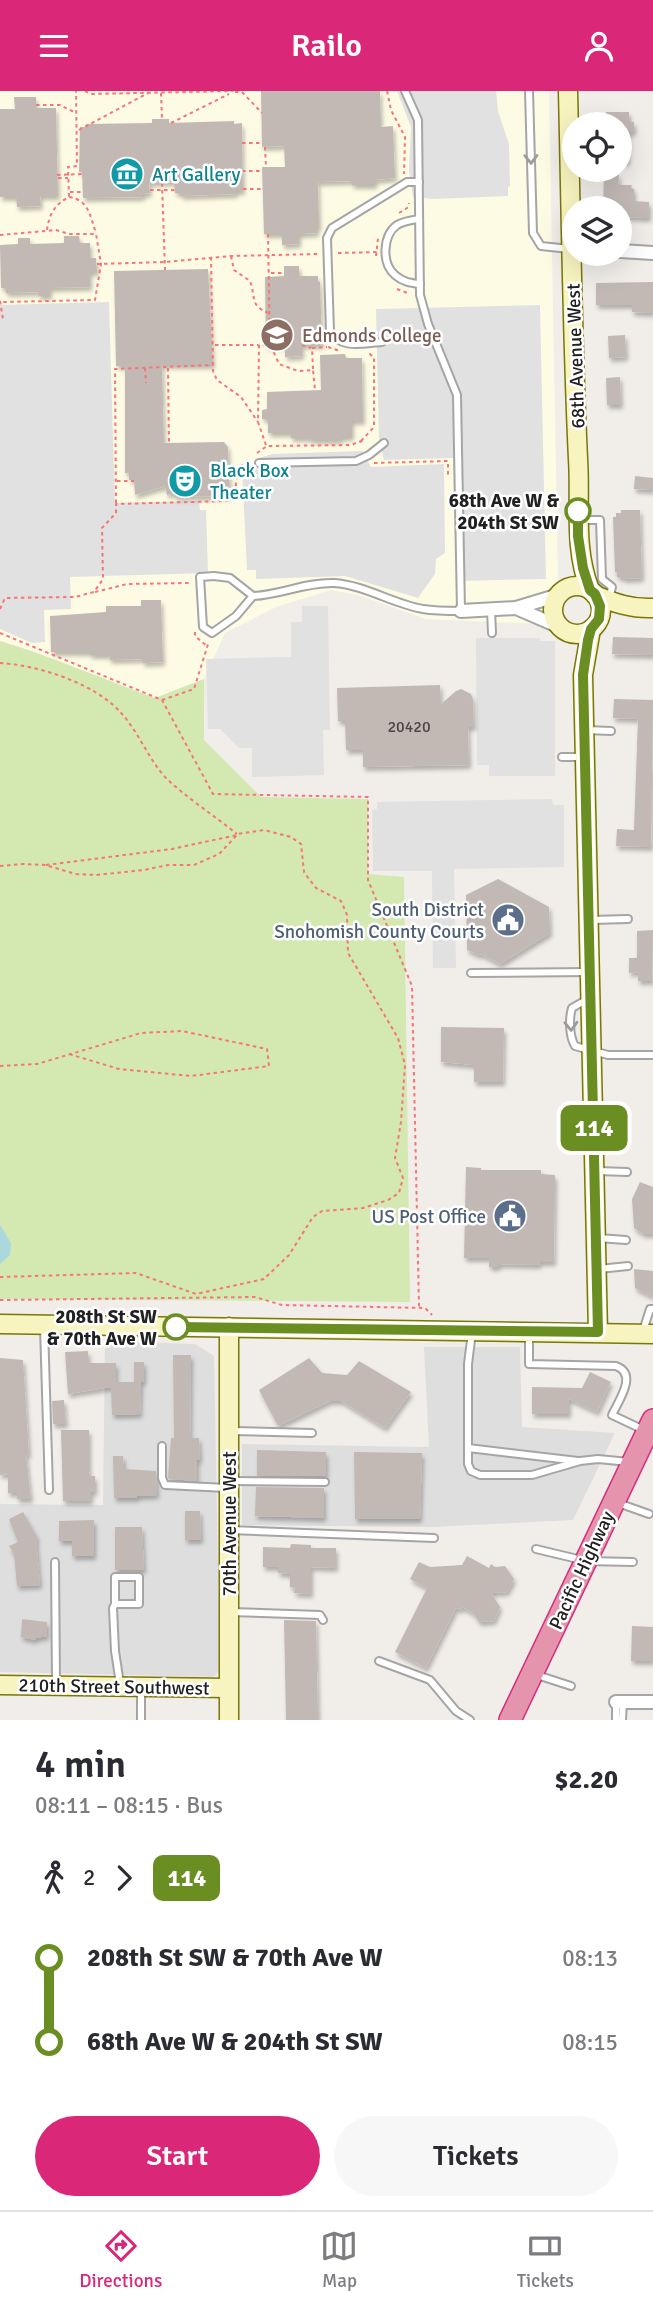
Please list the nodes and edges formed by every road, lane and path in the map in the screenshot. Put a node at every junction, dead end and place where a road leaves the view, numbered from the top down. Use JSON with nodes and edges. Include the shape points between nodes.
{"nodes":[{"id":1,"x":76,"y":91,"type":"edge"},
{"id":2,"x":85,"y":91,"type":"edge"},
{"id":3,"x":405,"y":91,"type":"edge"},
{"id":4,"x":529,"y":91,"type":"edge"},
{"id":5,"x":568,"y":91,"type":"edge"},
{"id":6,"x":233,"y":92,"type":"edge"},
{"id":7,"x":149,"y":93,"type":"junction"},
{"id":8,"x":162,"y":93,"type":"junction"},
{"id":9,"x":36,"y":105,"type":"dead end"},
{"id":10,"x":76,"y":113,"type":"junction"},
{"id":11,"x":261,"y":113,"type":"dead end"},
{"id":12,"x":162,"y":119,"type":"dead end"},
{"id":13,"x":171,"y":123,"type":"dead end"},
{"id":14,"x":78,"y":131,"type":"junction"},
{"id":15,"x":242,"y":143,"type":"dead end"},
{"id":16,"x":266,"y":167,"type":"dead end"},
{"id":17,"x":242,"y":171,"type":"dead end"},
{"id":18,"x":262,"y":171,"type":"dead end"},
{"id":19,"x":82,"y":174,"type":"dead end"},
{"id":20,"x":69,"y":178,"type":"junction"},
{"id":21,"x":419,"y":182,"type":"junction"},
{"id":22,"x":162,"y":183,"type":"dead end"},
{"id":23,"x":243,"y":189,"type":"dead end"},
{"id":24,"x":263,"y":189,"type":"dead end"},
{"id":25,"x":150,"y":190,"type":"dead end"},
{"id":26,"x":162,"y":190,"type":"junction"},
{"id":27,"x":175,"y":190,"type":"dead end"},
{"id":28,"x":69,"y":192,"type":"junction"},
{"id":29,"x":83,"y":192,"type":"dead end"},
{"id":30,"x":571,"y":196,"type":"edge"},
{"id":31,"x":69,"y":197,"type":"junction"},
{"id":32,"x":419,"y":219,"type":"junction"},
{"id":33,"x":47,"y":230,"type":"junction"},
{"id":34,"x":96,"y":234,"type":"junction"},
{"id":35,"x":268,"y":234,"type":"dead end"},
{"id":36,"x":0,"y":235,"type":"edge"},
{"id":37,"x":562,"y":248,"type":"edge"},
{"id":38,"x":632,"y":252,"type":"edge"},
{"id":39,"x":386,"y":253,"type":"junction"},
{"id":40,"x":653,"y":253,"type":"edge"},
{"id":41,"x":327,"y":254,"type":"junction"},
{"id":42,"x":268,"y":255,"type":"junction"},
{"id":43,"x":231,"y":256,"type":"junction"},
{"id":44,"x":211,"y":257,"type":"junction"},
{"id":45,"x":165,"y":262,"type":"junction"},
{"id":46,"x":99,"y":264,"type":"junction"},
{"id":47,"x":573,"y":266,"type":"edge"},
{"id":48,"x":165,"y":269,"type":"dead end"},
{"id":49,"x":269,"y":273,"type":"junction"},
{"id":50,"x":284,"y":273,"type":"dead end"},
{"id":51,"x":420,"y":284,"type":"junction"},
{"id":52,"x":45,"y":296,"type":"dead end"},
{"id":53,"x":1,"y":301,"type":"edge"},
{"id":54,"x":45,"y":301,"type":"junction"},
{"id":55,"x":270,"y":313,"type":"junction"},
{"id":56,"x":2,"y":319,"type":"dead end"},
{"id":57,"x":382,"y":342,"type":"dead end"},
{"id":58,"x":270,"y":344,"type":"junction"},
{"id":59,"x":213,"y":345,"type":"junction"},
{"id":60,"x":259,"y":345,"type":"junction"},
{"id":61,"x":302,"y":345,"type":"dead end"},
{"id":62,"x":285,"y":346,"type":"dead end"},
{"id":63,"x":312,"y":348,"type":"junction"},
{"id":64,"x":367,"y":352,"type":"dead end"},
{"id":65,"x":341,"y":354,"type":"dead end"},
{"id":66,"x":213,"y":365,"type":"junction"},
{"id":67,"x":145,"y":367,"type":"junction"},
{"id":68,"x":167,"y":367,"type":"junction"},
{"id":69,"x":313,"y":370,"type":"junction"},
{"id":70,"x":146,"y":383,"type":"dead end"},
{"id":71,"x":315,"y":390,"type":"dead end"},
{"id":72,"x":258,"y":422,"type":"junction"},
{"id":73,"x":329,"y":440,"type":"dead end"},
{"id":74,"x":361,"y":441,"type":"junction"},
{"id":75,"x":169,"y":443,"type":"dead end"},
{"id":76,"x":384,"y":443,"type":"dead end"},
{"id":77,"x":329,"y":445,"type":"junction"},
{"id":78,"x":267,"y":446,"type":"junction"},
{"id":79,"x":365,"y":449,"type":"dead end"},
{"id":80,"x":372,"y":459,"type":"dead end"},
{"id":81,"x":259,"y":463,"type":"dead end"},
{"id":82,"x":116,"y":481,"type":"junction"},
{"id":83,"x":134,"y":481,"type":"dead end"},
{"id":84,"x":449,"y":487,"type":"dead end"},
{"id":85,"x":116,"y":504,"type":"junction"},
{"id":86,"x":578,"y":528,"type":"junction"},
{"id":87,"x":193,"y":585,"type":"dead end"},
{"id":88,"x":94,"y":592,"type":"junction"},
{"id":89,"x":561,"y":592,"type":"junction"},
{"id":90,"x":598,"y":595,"type":"junction"},
{"id":91,"x":253,"y":596,"type":"junction"},
{"id":92,"x":516,"y":608,"type":"junction"},
{"id":93,"x":646,"y":608,"type":"edge"},
{"id":94,"x":0,"y":609,"type":"edge"},
{"id":95,"x":491,"y":609,"type":"junction"},
{"id":96,"x":461,"y":611,"type":"junction"},
{"id":97,"x":194,"y":623,"type":"dead end"},
{"id":98,"x":593,"y":627,"type":"junction"},
{"id":99,"x":563,"y":629,"type":"junction"},
{"id":100,"x":0,"y":633,"type":"edge"},
{"id":101,"x":212,"y":633,"type":"junction"},
{"id":102,"x":492,"y":633,"type":"dead end"},
{"id":103,"x":207,"y":646,"type":"junction"},
{"id":104,"x":0,"y":663,"type":"edge"},
{"id":105,"x":583,"y":675,"type":"junction"},
{"id":106,"x":162,"y":700,"type":"junction"},
{"id":107,"x":586,"y":730,"type":"junction"},
{"id":108,"x":611,"y":731,"type":"dead end"},
{"id":109,"x":562,"y":757,"type":"dead end"},
{"id":110,"x":586,"y":757,"type":"junction"},
{"id":111,"x":238,"y":834,"type":"junction"},
{"id":112,"x":45,"y":865,"type":"junction"},
{"id":113,"x":0,"y":866,"type":"edge"},
{"id":114,"x":628,"y":919,"type":"dead end"},
{"id":115,"x":590,"y":920,"type":"junction"},
{"id":116,"x":591,"y":972,"type":"junction"},
{"id":117,"x":471,"y":973,"type":"dead end"},
{"id":118,"x":592,"y":1052,"type":"junction"},
{"id":119,"x":69,"y":1054,"type":"junction"},
{"id":120,"x":653,"y":1055,"type":"edge"},
{"id":121,"x":0,"y":1066,"type":"edge"},
{"id":122,"x":595,"y":1171,"type":"junction"},
{"id":123,"x":627,"y":1172,"type":"dead end"},
{"id":124,"x":596,"y":1237,"type":"junction"},
{"id":125,"x":626,"y":1240,"type":"dead end"},
{"id":126,"x":628,"y":1266,"type":"dead end"},
{"id":127,"x":597,"y":1269,"type":"junction"},
{"id":128,"x":0,"y":1277,"type":"edge"},
{"id":129,"x":0,"y":1300,"type":"edge"},
{"id":130,"x":416,"y":1309,"type":"junction"},
{"id":131,"x":651,"y":1309,"type":"edge"},
{"id":132,"x":432,"y":1315,"type":"dead end"},
{"id":133,"x":0,"y":1324,"type":"edge"},
{"id":134,"x":44,"y":1325,"type":"junction"},
{"id":135,"x":229,"y":1328,"type":"junction"},
{"id":136,"x":472,"y":1331,"type":"junction"},
{"id":137,"x":529,"y":1331,"type":"junction"},
{"id":138,"x":598,"y":1332,"type":"junction"},
{"id":139,"x":648,"y":1334,"type":"edge"},
{"id":140,"x":650,"y":1426,"type":"edge"},
{"id":141,"x":229,"y":1431,"type":"junction"},
{"id":142,"x":312,"y":1433,"type":"dead end"},
{"id":143,"x":162,"y":1446,"type":"dead end"},
{"id":144,"x":468,"y":1448,"type":"junction"},
{"id":145,"x":580,"y":1461,"type":"junction"},
{"id":146,"x":632,"y":1462,"type":"junction"},
{"id":147,"x":325,"y":1482,"type":"dead end"},
{"id":148,"x":229,"y":1484,"type":"junction"},
{"id":149,"x":49,"y":1490,"type":"dead end"},
{"id":150,"x":614,"y":1501,"type":"junction"},
{"id":151,"x":649,"y":1514,"type":"dead end"},
{"id":152,"x":229,"y":1529,"type":"junction"},
{"id":153,"x":434,"y":1538,"type":"dead end"},
{"id":154,"x":536,"y":1549,"type":"dead end"},
{"id":155,"x":586,"y":1561,"type":"junction"},
{"id":156,"x":55,"y":1562,"type":"dead end"},
{"id":157,"x":634,"y":1562,"type":"dead end"},
{"id":158,"x":115,"y":1604,"type":"junction"},
{"id":159,"x":228,"y":1612,"type":"junction"},
{"id":160,"x":323,"y":1620,"type":"dead end"},
{"id":161,"x":379,"y":1661,"type":"dead end"},
{"id":162,"x":532,"y":1673,"type":"junction"},
{"id":163,"x":0,"y":1685,"type":"edge"},
{"id":164,"x":56,"y":1685,"type":"junction"},
{"id":165,"x":120,"y":1686,"type":"junction"},
{"id":166,"x":571,"y":1686,"type":"dead end"},
{"id":167,"x":141,"y":1687,"type":"junction"},
{"id":168,"x":228,"y":1688,"type":"junction"},
{"id":169,"x":619,"y":1702,"type":"junction"},
{"id":170,"x":653,"y":1702,"type":"edge"},
{"id":171,"x":141,"y":1720,"type":"edge"},
{"id":172,"x":229,"y":1720,"type":"edge"},
{"id":173,"x":470,"y":1720,"type":"edge"},
{"id":174,"x":510,"y":1720,"type":"edge"},
{"id":175,"x":616,"y":1720,"type":"edge"},
{"id":176,"x":622,"y":1720,"type":"edge"}],
"edges":[{"from":1,"to":10,"type":"path"},
{"from":2,"to":7,"type":"path"},
{"from":3,"to":21,"type":"lane","via":[[418,120]]},
{"from":4,"to":37,"type":"lane","one_way":true,"via":[[533,233],[541,246]]},
{"from":5,"to":30,"type":"street","name":"68th Avenue West"},
{"from":6,"to":8,"type":"path"},
{"from":6,"to":11,"type":"path","via":[[242,92]]},
{"from":6,"to":13,"type":"path"},
{"from":7,"to":8,"type":"path"},
{"from":7,"to":14,"type":"path"},
{"from":8,"to":12,"type":"path"},
{"from":9,"to":10,"type":"path","via":[[60,105]]},
{"from":10,"to":14,"type":"path"},
{"from":14,"to":20,"type":"path","via":[[77,166],[68,167]]},
{"from":15,"to":16,"type":"path","via":[[264,145]]},
{"from":17,"to":18,"type":"path"},
{"from":19,"to":20,"type":"path","bridge":true,"via":[[57,177]]},
{"from":20,"to":28,"type":"path"},
{"from":21,"to":32,"type":"lane"},
{"from":21,"to":41,"type":"lane","via":[[407,182],[332,228]]},
{"from":22,"to":26,"type":"path"},
{"from":23,"to":24,"type":"path"},
{"from":25,"to":26,"type":"path"},
{"from":26,"to":27,"type":"path"},
{"from":26,"to":45,"type":"path"},
{"from":28,"to":29,"type":"path"},
{"from":28,"to":31,"type":"path"},
{"from":31,"to":33,"type":"path","via":[[54,207]]},
{"from":31,"to":34,"type":"path","via":[[86,204]]},
{"from":32,"to":39,"type":"lane","via":[[392,230]]},
{"from":32,"to":51,"type":"lane"},
{"from":33,"to":34,"type":"path"},
{"from":33,"to":36,"type":"path"},
{"from":34,"to":46,"type":"path"},
{"from":35,"to":42,"type":"path"},
{"from":38,"to":40,"type":"street"},
{"from":39,"to":41,"type":"path"},
{"from":39,"to":51,"type":"lane","via":[[393,274]]},
{"from":41,"to":42,"type":"path"},
{"from":41,"to":57,"type":"lane","via":[[334,339],[344,344]]},
{"from":42,"to":43,"type":"path"},
{"from":42,"to":49,"type":"path"},
{"from":43,"to":44,"type":"path"},
{"from":43,"to":55,"type":"path","via":[[234,270],[250,281],[256,305]]},
{"from":44,"to":45,"type":"path"},
{"from":44,"to":59,"type":"path"},
{"from":45,"to":46,"type":"path"},
{"from":45,"to":48,"type":"path"},
{"from":46,"to":54,"type":"path","via":[[95,300]]},
{"from":47,"to":86,"type":"street","name":"68th Avenue West"},
{"from":49,"to":50,"type":"path"},
{"from":49,"to":55,"type":"path"},
{"from":51,"to":96,"type":"lane","via":[[422,306],[457,395]]},
{"from":52,"to":54,"type":"path"},
{"from":53,"to":54,"type":"path"},
{"from":53,"to":56,"type":"path"},
{"from":55,"to":58,"type":"path"},
{"from":58,"to":60,"type":"path"},
{"from":58,"to":62,"type":"path"},
{"from":58,"to":69,"type":"path","via":[[279,364],[298,371]]},
{"from":59,"to":60,"type":"path"},
{"from":59,"to":66,"type":"path"},
{"from":60,"to":72,"type":"path"},
{"from":61,"to":63,"type":"path"},
{"from":63,"to":65,"type":"path","via":[[328,347]]},
{"from":63,"to":69,"type":"path"},
{"from":64,"to":74,"type":"path","via":[[374,358],[374,427]]},
{"from":66,"to":68,"type":"path"},
{"from":66,"to":72,"type":"path","via":[[217,380],[241,397]]},
{"from":67,"to":68,"type":"path"},
{"from":67,"to":70,"type":"path"},
{"from":67,"to":82,"type":"path","via":[[115,369]]},
{"from":68,"to":75,"type":"path"},
{"from":69,"to":71,"type":"path"},
{"from":72,"to":78,"type":"path"},
{"from":73,"to":77,"type":"path"},
{"from":74,"to":77,"type":"path"},
{"from":74,"to":79,"type":"path"},
{"from":76,"to":81,"type":"lane","via":[[356,461]]},
{"from":77,"to":78,"type":"path"},
{"from":78,"to":85,"type":"path","via":[[237,469],[235,497],[228,501]]},
{"from":80,"to":84,"type":"path","via":[[374,463],[448,461]]},
{"from":82,"to":83,"type":"path"},
{"from":82,"to":85,"type":"path"},
{"from":85,"to":88,"type":"path","via":[[116,513],[102,528],[103,579]]},
{"from":86,"to":89,"type":"street","name":"68th Avenue West"},
{"from":86,"to":90,"type":"street","name":"68th Avenue West","via":[[583,568]]},
{"from":86,"to":90,"type":"lane","via":[[600,520],[602,579],[612,587]]},
{"from":87,"to":88,"type":"path","via":[[127,584]]},
{"from":88,"to":94,"type":"path","via":[[75,597],[5,598]]},
{"from":89,"to":90,"type":"street","via":[[577,586]]},
{"from":89,"to":92,"type":"street"},
{"from":89,"to":99,"type":"street","via":[[553,614]]},
{"from":90,"to":93,"type":"street"},
{"from":90,"to":98,"type":"street","via":[[600,606]]},
{"from":91,"to":96,"type":"lane","via":[[333,583],[422,609]]},
{"from":91,"to":101,"type":"lane","via":[[236,617]]},
{"from":91,"to":101,"type":"lane","via":[[230,578],[200,577],[203,627]]},
{"from":92,"to":95,"type":"street"},
{"from":92,"to":99,"type":"street"},
{"from":93,"to":98,"type":"street","via":[[607,618]]},
{"from":95,"to":96,"type":"street"},
{"from":95,"to":102,"type":"lane"},
{"from":97,"to":103,"type":"path","via":[[195,636]]},
{"from":98,"to":99,"type":"street","via":[[578,634]]},
{"from":98,"to":105,"type":"street"},
{"from":99,"to":105,"type":"street"},
{"from":100,"to":106,"type":"path"},
{"from":101,"to":103,"type":"path"},
{"from":103,"to":106,"type":"path","via":[[194,688]]},
{"from":104,"to":111,"type":"path","via":[[41,669],[93,691],[121,713],[165,776]]},
{"from":105,"to":107,"type":"street"},
{"from":106,"to":130,"type":"path","via":[[214,794],[368,797],[368,880],[412,986]]},
{"from":107,"to":108,"type":"lane"},
{"from":107,"to":110,"type":"street"},
{"from":109,"to":110,"type":"lane"},
{"from":110,"to":115,"type":"street"},
{"from":111,"to":112,"type":"path","via":[[172,849]]},
{"from":111,"to":112,"type":"path","via":[[219,854],[194,865],[96,875]]},
{"from":111,"to":128,"type":"path","via":[[264,830],[301,844],[309,879],[341,901],[348,915],[348,953],[398,1038],[405,1065],[395,1159],[403,1178],[399,1193],[363,1208],[322,1211],[264,1279],[197,1294],[136,1273]]},
{"from":112,"to":113,"type":"path"},
{"from":114,"to":115,"type":"lane"},
{"from":115,"to":116,"type":"street"},
{"from":116,"to":117,"type":"lane"},
{"from":116,"to":118,"type":"street"},
{"from":118,"to":120,"type":"lane"},
{"from":118,"to":122,"type":"street"},
{"from":119,"to":119,"type":"path","via":[[141,1033],[182,1031],[267,1049],[269,1066],[191,1076],[119,1069]]},
{"from":119,"to":121,"type":"path","via":[[37,1064]]},
{"from":122,"to":123,"type":"lane"},
{"from":122,"to":124,"type":"street"},
{"from":124,"to":125,"type":"lane"},
{"from":124,"to":127,"type":"street"},
{"from":126,"to":127,"type":"lane"},
{"from":127,"to":138,"type":"street"},
{"from":129,"to":130,"type":"path","via":[[255,1297],[282,1305]]},
{"from":130,"to":132,"type":"path","via":[[425,1308]]},
{"from":131,"to":139,"type":"lane"},
{"from":133,"to":134,"type":"street"},
{"from":134,"to":135,"type":"street"},
{"from":134,"to":149,"type":"lane"},
{"from":135,"to":136,"type":"street"},
{"from":135,"to":141,"type":"street","name":"70th Avenue West"},
{"from":136,"to":137,"type":"street"},
{"from":136,"to":144,"type":"lane"},
{"from":137,"to":138,"type":"street"},
{"from":137,"to":140,"type":"lane","via":[[530,1364],[623,1369],[627,1383],[612,1415]]},
{"from":138,"to":139,"type":"street"},
{"from":140,"to":146,"type":"highway","name":"Pacific Highway"},
{"from":141,"to":142,"type":"lane"},
{"from":141,"to":148,"type":"street","name":"70th Avenue West"},
{"from":143,"to":148,"type":"lane","via":[[164,1485]]},
{"from":144,"to":145,"type":"lane"},
{"from":144,"to":145,"type":"lane","via":[[471,1471],[480,1475],[531,1475]]},
{"from":145,"to":146,"type":"lane"},
{"from":146,"to":150,"type":"highway","name":"Pacific Highway"},
{"from":147,"to":148,"type":"lane"},
{"from":148,"to":152,"type":"street","name":"70th Avenue West"},
{"from":150,"to":151,"type":"lane"},
{"from":150,"to":155,"type":"highway","name":"Pacific Highway"},
{"from":152,"to":153,"type":"lane"},
{"from":152,"to":159,"type":"street","name":"70th Avenue West"},
{"from":154,"to":155,"type":"lane"},
{"from":155,"to":157,"type":"lane"},
{"from":155,"to":162,"type":"highway","name":"Pacific Highway"},
{"from":156,"to":164,"type":"lane"},
{"from":158,"to":158,"type":"lane","via":[[139,1604],[139,1577],[114,1577]]},
{"from":158,"to":165,"type":"lane"},
{"from":159,"to":160,"type":"lane","via":[[320,1615]]},
{"from":159,"to":168,"type":"street","name":"70th Avenue West"},
{"from":161,"to":173,"type":"lane","via":[[430,1680],[456,1711]]},
{"from":162,"to":166,"type":"lane"},
{"from":162,"to":174,"type":"highway","name":"Pacific Highway"},
{"from":163,"to":164,"type":"street","name":"210th Street Southwest"},
{"from":164,"to":165,"type":"street","name":"210th Street Southwest"},
{"from":165,"to":167,"type":"street","name":"210th Street Southwest"},
{"from":167,"to":168,"type":"street","name":"210th Street Southwest"},
{"from":167,"to":171,"type":"lane"},
{"from":168,"to":172,"type":"street","name":"70th Avenue West"},
{"from":169,"to":170,"type":"street"},
{"from":169,"to":175,"type":"lane"},
{"from":169,"to":176,"type":"lane"}]}
